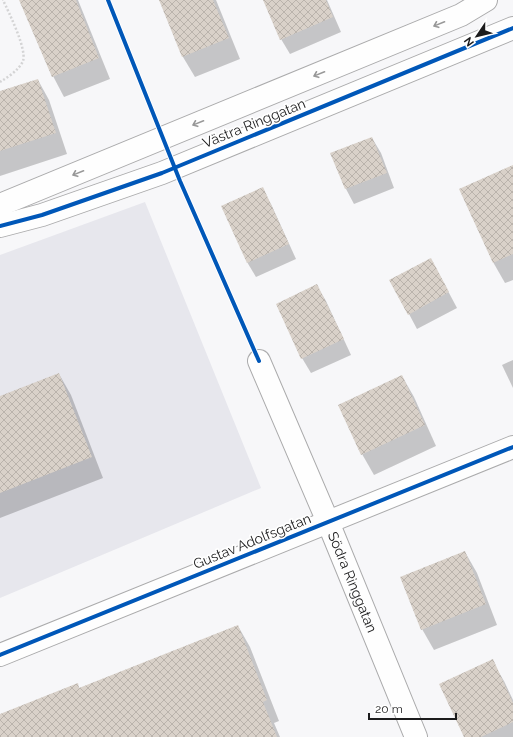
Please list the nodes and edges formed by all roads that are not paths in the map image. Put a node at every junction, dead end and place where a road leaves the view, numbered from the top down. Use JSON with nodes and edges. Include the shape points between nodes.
{"nodes":[{"id":1,"x":486,"y":0,"type":"edge"},
{"id":2,"x":513,"y":28,"type":"edge"},
{"id":3,"x":0,"y":205,"type":"edge"},
{"id":4,"x":0,"y":226,"type":"edge"},
{"id":5,"x":259,"y":361,"type":"dead end"},
{"id":6,"x":513,"y":447,"type":"edge"},
{"id":7,"x":328,"y":522,"type":"junction"},
{"id":8,"x":0,"y":655,"type":"edge"},
{"id":9,"x":416,"y":737,"type":"edge"}],
"edges":[{"from":1,"to":3,"type":"street","name":"Västra Ringgatan","one_way":true,"via":[[461,15]]},
{"from":2,"to":4,"type":"street","name":"Västra Ringgatan","via":[[162,173],[42,215]]},
{"from":5,"to":7,"type":"street","name":"Södra Ringgatan"},
{"from":6,"to":7,"type":"street","name":"Gustav Adolfsgatan"},
{"from":7,"to":8,"type":"street","name":"Gustav Adolfsgatan"},
{"from":7,"to":9,"type":"street","name":"Södra Ringgatan"}]}
